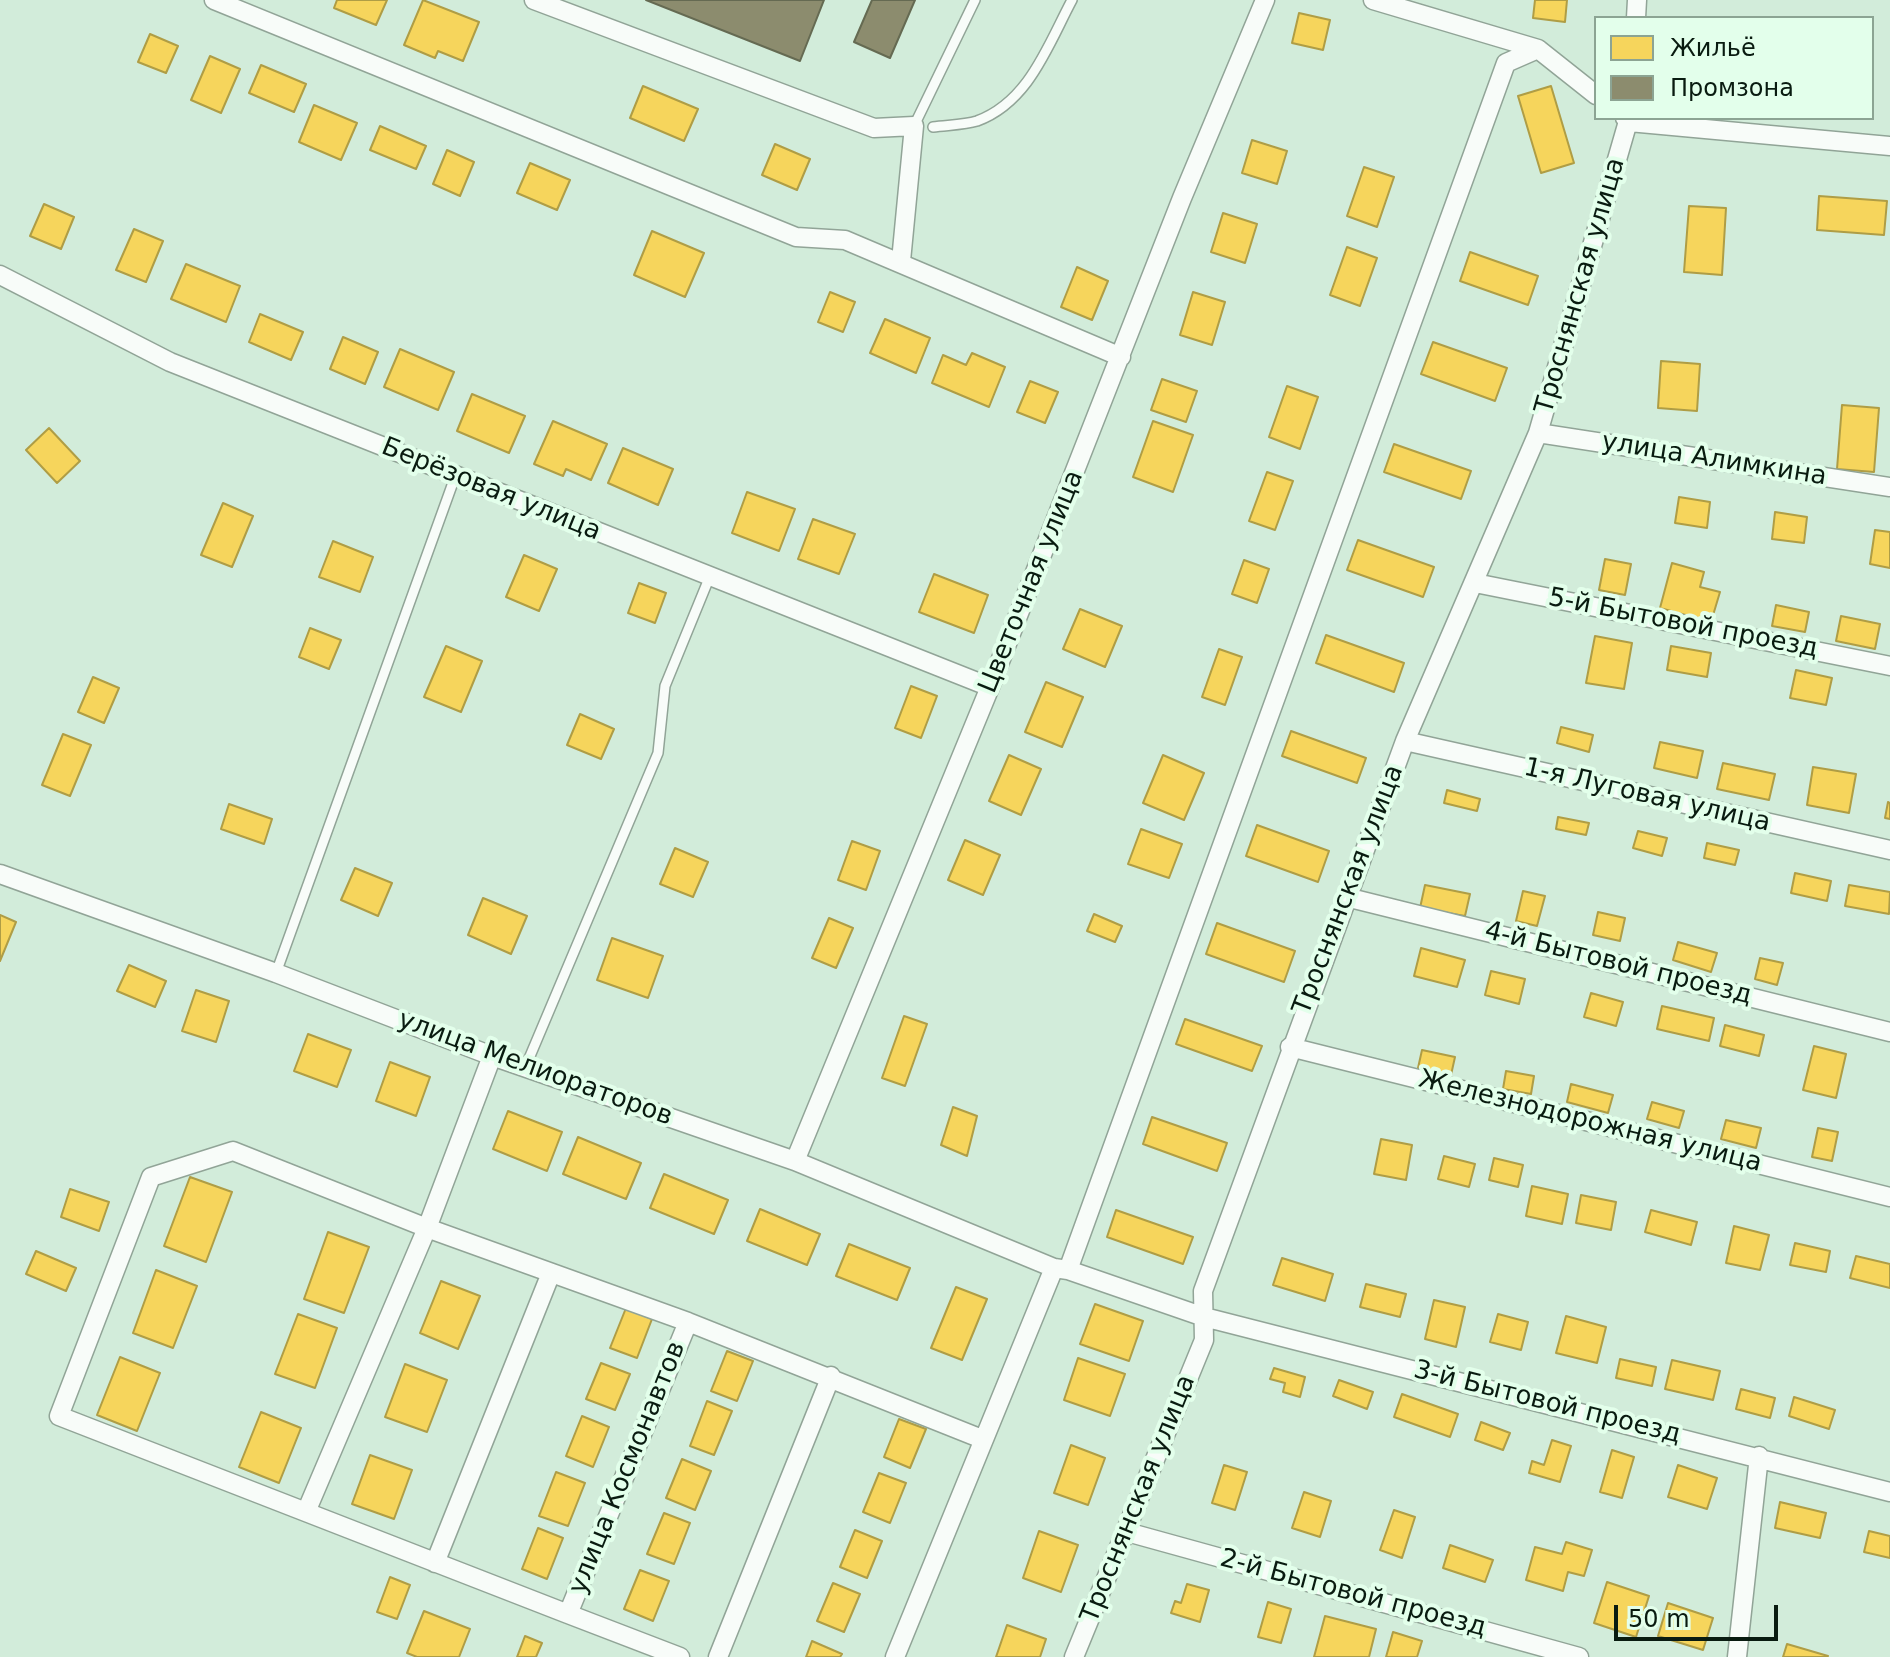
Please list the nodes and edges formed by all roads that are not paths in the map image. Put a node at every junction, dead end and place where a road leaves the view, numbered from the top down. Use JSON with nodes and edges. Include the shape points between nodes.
{"nodes":[{"id":1,"x":214,"y":0,"type":"edge"},
{"id":2,"x":534,"y":0,"type":"edge"},
{"id":3,"x":975,"y":0,"type":"edge"},
{"id":4,"x":1072,"y":0,"type":"edge"},
{"id":5,"x":1265,"y":0,"type":"edge"},
{"id":6,"x":1373,"y":0,"type":"edge"},
{"id":7,"x":237,"y":4,"type":"edge"},
{"id":8,"x":575,"y":7,"type":"edge"},
{"id":9,"x":1538,"y":49,"type":"junction"},
{"id":10,"x":1594,"y":93,"type":"edge"},
{"id":11,"x":1628,"y":120,"type":"edge"},
{"id":12,"x":1638,"y":120,"type":"edge"},
{"id":13,"x":914,"y":126,"type":"junction"},
{"id":14,"x":933,"y":127,"type":"dead end"},
{"id":15,"x":1890,"y":146,"type":"edge"},
{"id":16,"x":901,"y":261,"type":"junction"},
{"id":17,"x":0,"y":275,"type":"edge"},
{"id":18,"x":1121,"y":357,"type":"junction"},
{"id":19,"x":1538,"y":433,"type":"junction"},
{"id":20,"x":455,"y":477,"type":"junction"},
{"id":21,"x":1890,"y":487,"type":"edge"},
{"id":22,"x":710,"y":576,"type":"junction"},
{"id":23,"x":1475,"y":583,"type":"junction"},
{"id":24,"x":1890,"y":666,"type":"edge"},
{"id":25,"x":990,"y":687,"type":"junction"},
{"id":26,"x":1405,"y":741,"type":"junction"},
{"id":27,"x":1890,"y":850,"type":"edge"},
{"id":28,"x":0,"y":874,"type":"edge"},
{"id":29,"x":1346,"y":897,"type":"junction"},
{"id":30,"x":276,"y":973,"type":"junction"},
{"id":31,"x":1890,"y":1032,"type":"edge"},
{"id":32,"x":1290,"y":1047,"type":"junction"},
{"id":33,"x":492,"y":1056,"type":"junction"},
{"id":34,"x":525,"y":1068,"type":"junction"},
{"id":35,"x":795,"y":1161,"type":"junction"},
{"id":36,"x":1890,"y":1197,"type":"edge"},
{"id":37,"x":427,"y":1228,"type":"junction"},
{"id":38,"x":1061,"y":1269,"type":"junction"},
{"id":39,"x":551,"y":1273,"type":"junction"},
{"id":40,"x":1204,"y":1317,"type":"junction"},
{"id":41,"x":688,"y":1322,"type":"junction"},
{"id":42,"x":831,"y":1376,"type":"junction"},
{"id":43,"x":982,"y":1439,"type":"junction"},
{"id":44,"x":1759,"y":1456,"type":"junction"},
{"id":45,"x":1890,"y":1492,"type":"edge"},
{"id":46,"x":306,"y":1512,"type":"junction"},
{"id":47,"x":1127,"y":1532,"type":"junction"},
{"id":48,"x":435,"y":1563,"type":"junction"},
{"id":49,"x":568,"y":1614,"type":"junction"},
{"id":50,"x":680,"y":1657,"type":"edge"},
{"id":51,"x":718,"y":1657,"type":"edge"},
{"id":52,"x":895,"y":1657,"type":"edge"},
{"id":53,"x":1074,"y":1657,"type":"edge"},
{"id":54,"x":1579,"y":1657,"type":"edge"},
{"id":55,"x":1737,"y":1657,"type":"edge"}],
"edges":[{"from":1,"to":7,"type":"street"},
{"from":2,"to":8,"type":"street"},
{"from":3,"to":13,"type":"lane"},
{"from":4,"to":14,"type":"lane","via":[[1011,103],[977,121]]},
{"from":5,"to":18,"type":"street","name":"Цветочная улица"},
{"from":6,"to":9,"type":"street"},
{"from":7,"to":16,"type":"street","via":[[796,237],[845,240]]},
{"from":8,"to":13,"type":"street","via":[[874,128]]},
{"from":9,"to":10,"type":"street"},
{"from":9,"to":38,"type":"street","via":[[1506,63]]},
{"from":11,"to":19,"type":"street","name":"Троснянская улица"},
{"from":12,"to":15,"type":"street"},
{"from":13,"to":16,"type":"street"},
{"from":16,"to":18,"type":"street"},
{"from":17,"to":20,"type":"street","name":"Берёзовая улица","via":[[170,362]]},
{"from":18,"to":25,"type":"street","name":"Цветочная улица"},
{"from":19,"to":21,"type":"street","name":"улица Алимкина"},
{"from":19,"to":23,"type":"street","name":"Троснянская улица"},
{"from":20,"to":22,"type":"street","name":"Берёзовая улица"},
{"from":20,"to":30,"type":"lane"},
{"from":22,"to":25,"type":"street","name":"Берёзовая улица"},
{"from":22,"to":34,"type":"lane","via":[[665,686],[658,753]]},
{"from":23,"to":24,"type":"street","name":"5-й Бытовой проезд"},
{"from":23,"to":26,"type":"street","name":"Троснянская улица"},
{"from":25,"to":35,"type":"street","name":"Цветочная улица"},
{"from":26,"to":27,"type":"street","name":"1-я Луговая улица"},
{"from":26,"to":29,"type":"street","name":"Троснянская улица"},
{"from":28,"to":30,"type":"street","name":"улица Мелиораторов"},
{"from":29,"to":31,"type":"street","name":"4-й Бытовой проезд"},
{"from":29,"to":32,"type":"street","name":"Троснянская улица"},
{"from":30,"to":33,"type":"street","name":"улица Мелиораторов"},
{"from":32,"to":36,"type":"street","name":"Железнодорожная улица"},
{"from":32,"to":40,"type":"street","name":"Троснянская улица","via":[[1203,1291]]},
{"from":33,"to":34,"type":"street","name":"улица Мелиораторов"},
{"from":33,"to":37,"type":"street"},
{"from":34,"to":35,"type":"street","name":"улица Мелиораторов"},
{"from":35,"to":38,"type":"street","name":"улица Мелиораторов"},
{"from":37,"to":39,"type":"street","name":"улица Космонавтов"},
{"from":37,"to":46,"type":"street"},
{"from":37,"to":46,"type":"street","name":"улица Космонавтов","via":[[233,1151],[151,1177],[59,1416]]},
{"from":38,"to":40,"type":"street","name":"3-й Бытовой проезд"},
{"from":38,"to":43,"type":"street"},
{"from":39,"to":41,"type":"street","name":"улица Космонавтов"},
{"from":39,"to":48,"type":"street"},
{"from":40,"to":44,"type":"street","name":"3-й Бытовой проезд"},
{"from":40,"to":47,"type":"street","name":"Троснянская улица","via":[[1204,1340]]},
{"from":41,"to":42,"type":"street","name":"улица Космонавтов"},
{"from":41,"to":49,"type":"street","name":"улица Космонавтов"},
{"from":42,"to":43,"type":"street","name":"улица Космонавтов"},
{"from":42,"to":51,"type":"street"},
{"from":43,"to":52,"type":"street"},
{"from":44,"to":45,"type":"street","name":"3-й Бытовой проезд"},
{"from":44,"to":55,"type":"street"},
{"from":46,"to":48,"type":"street","name":"улица Космонавтов"},
{"from":47,"to":53,"type":"street","name":"Троснянская улица"},
{"from":47,"to":54,"type":"street","name":"2-й Бытовой проезд"},
{"from":48,"to":49,"type":"street","name":"улица Космонавтов"},
{"from":49,"to":50,"type":"street","name":"улица Космонавтов"}]}
